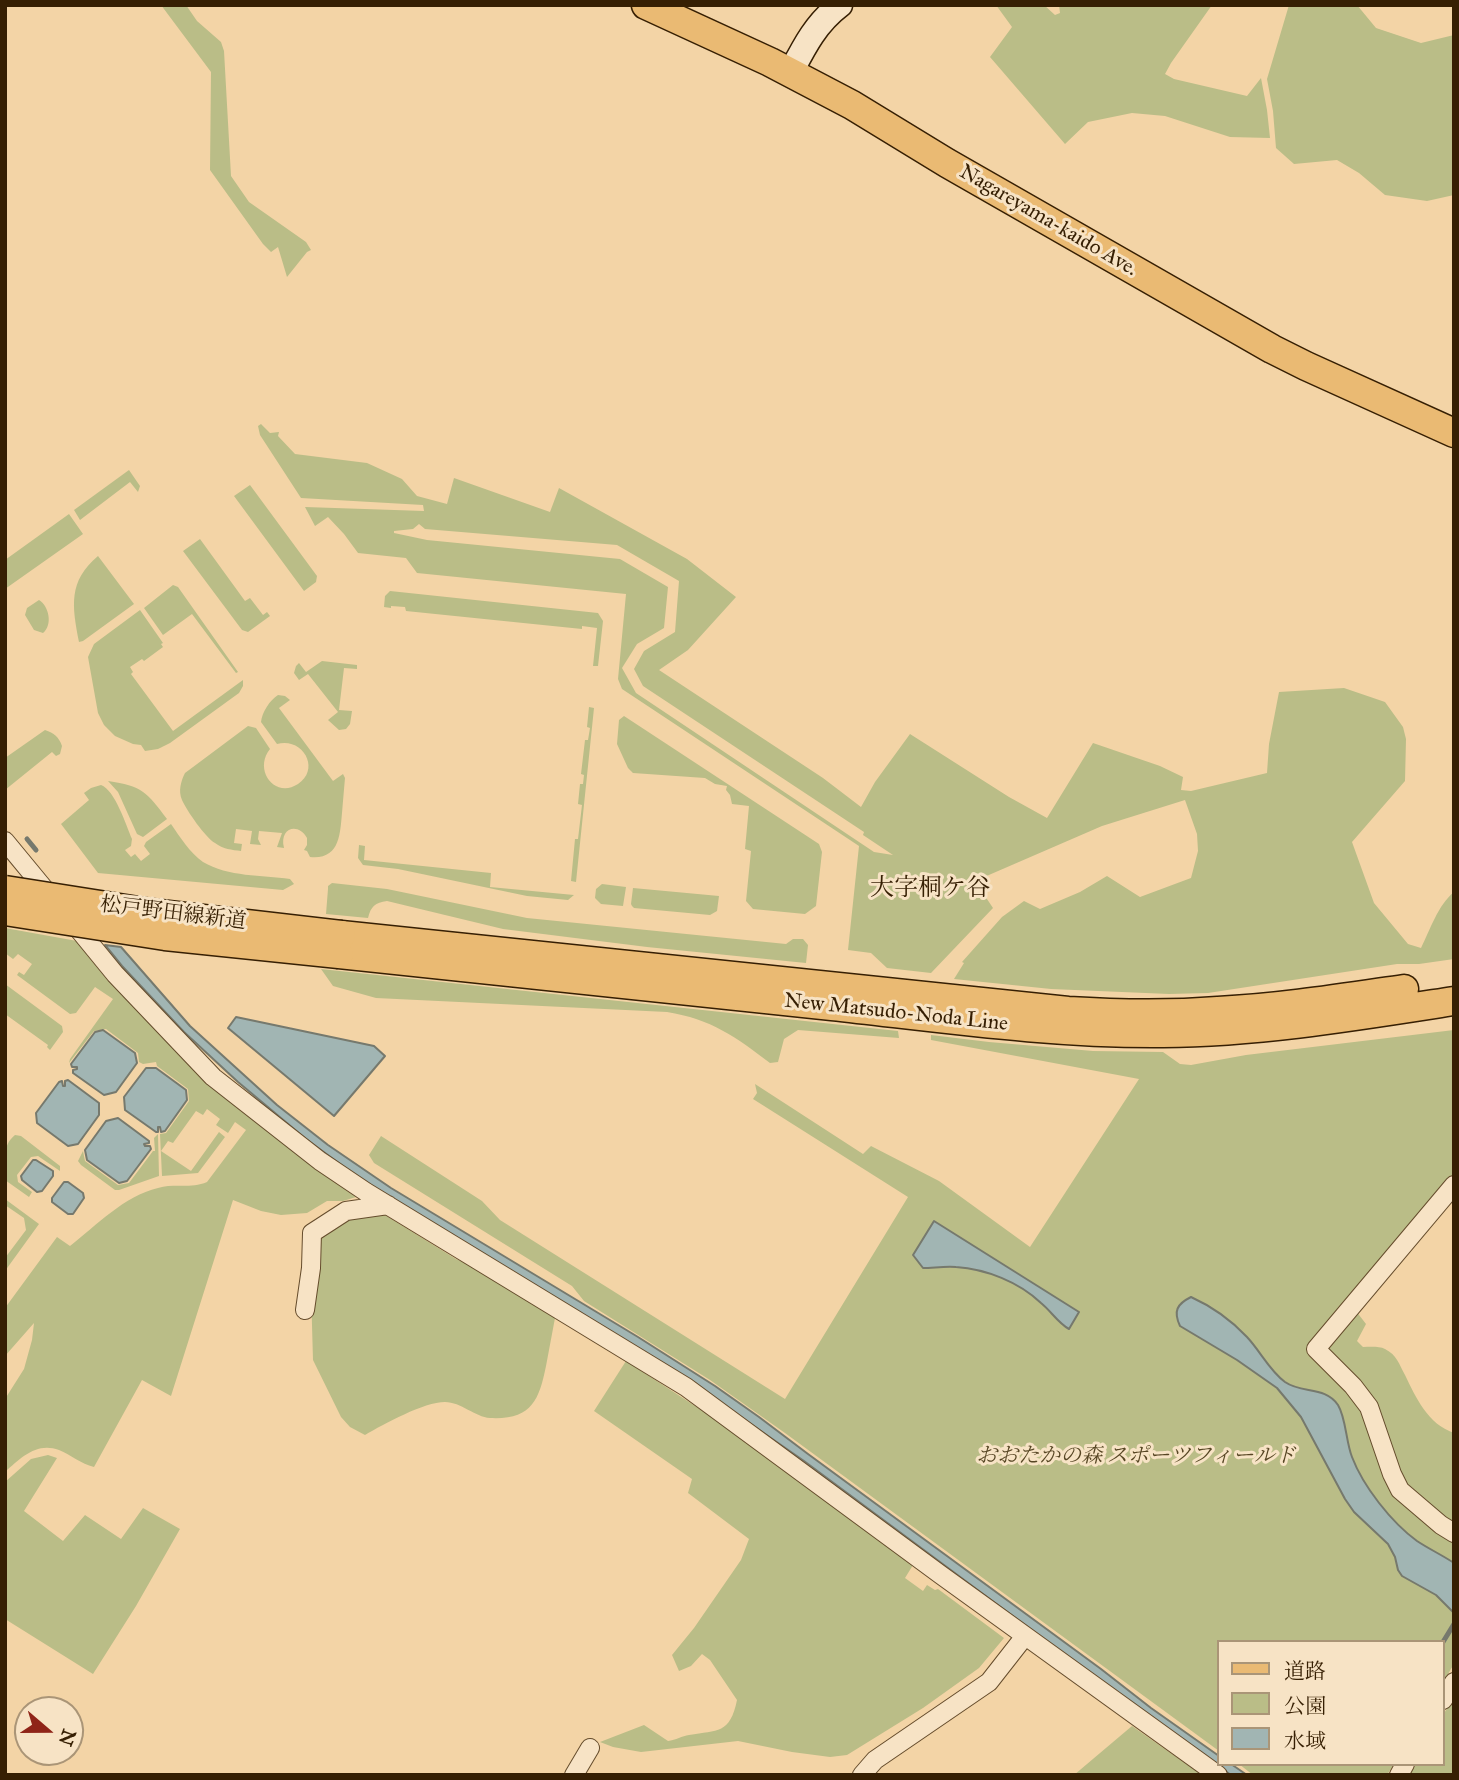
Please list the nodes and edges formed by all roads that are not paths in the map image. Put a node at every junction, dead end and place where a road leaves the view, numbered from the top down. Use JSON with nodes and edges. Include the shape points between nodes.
{"nodes":[{"id":1,"x":646,"y":5,"type":"edge"},
{"id":2,"x":840,"y":5,"type":"edge"},
{"id":3,"x":791,"y":72,"type":"junction"},
{"id":4,"x":1454,"y":433,"type":"edge"},
{"id":5,"x":5,"y":841,"type":"edge"},
{"id":6,"x":5,"y":890,"type":"edge"},
{"id":7,"x":5,"y":911,"type":"edge"},
{"id":8,"x":340,"y":945,"type":"junction"},
{"id":9,"x":1454,"y":982,"type":"edge"},
{"id":10,"x":1454,"y":1001,"type":"edge"},
{"id":11,"x":1454,"y":1185,"type":"edge"},
{"id":12,"x":388,"y":1206,"type":"junction"},
{"id":13,"x":305,"y":1310,"type":"dead end"},
{"id":14,"x":1454,"y":1533,"type":"edge"},
{"id":15,"x":1025,"y":1636,"type":"junction"},
{"id":16,"x":590,"y":1748,"type":"dead end"},
{"id":17,"x":574,"y":1775,"type":"edge"},
{"id":18,"x":862,"y":1775,"type":"edge"},
{"id":19,"x":1218,"y":1775,"type":"edge"}],
"edges":[{"from":1,"to":3,"type":"main road","name":"Nagareyama-kaido Ave."},
{"from":2,"to":3,"type":"street","via":[[813,32]]},
{"from":3,"to":4,"type":"main road","name":"Nagareyama-kaido Ave.","via":[[1272,349]]},
{"from":5,"to":12,"type":"street","via":[[115,974],[213,1076],[320,1161]]},
{"from":6,"to":8,"type":"main road","name":"松戸野田線新道","bridge":true},
{"from":7,"to":8,"type":"main road","name":"松戸野田線新道","bridge":true,"via":[[152,934]]},
{"from":8,"to":9,"type":"main road","name":"New Matsudo-Noda Line","via":[[1120,1014],[1251,1009]]},
{"from":8,"to":10,"type":"main road","name":"New Matsudo-Noda Line","via":[[958,1019],[1115,1033],[1249,1029]]},
{"from":11,"to":14,"type":"street","via":[[1316,1349],[1369,1407],[1400,1490]]},
{"from":12,"to":13,"type":"street","via":[[346,1211],[312,1233]]},
{"from":12,"to":15,"type":"street","via":[[686,1387]]},
{"from":15,"to":18,"type":"street","via":[[989,1682],[875,1760]]},
{"from":15,"to":19,"type":"street"},
{"from":16,"to":17,"type":"street"}]}
